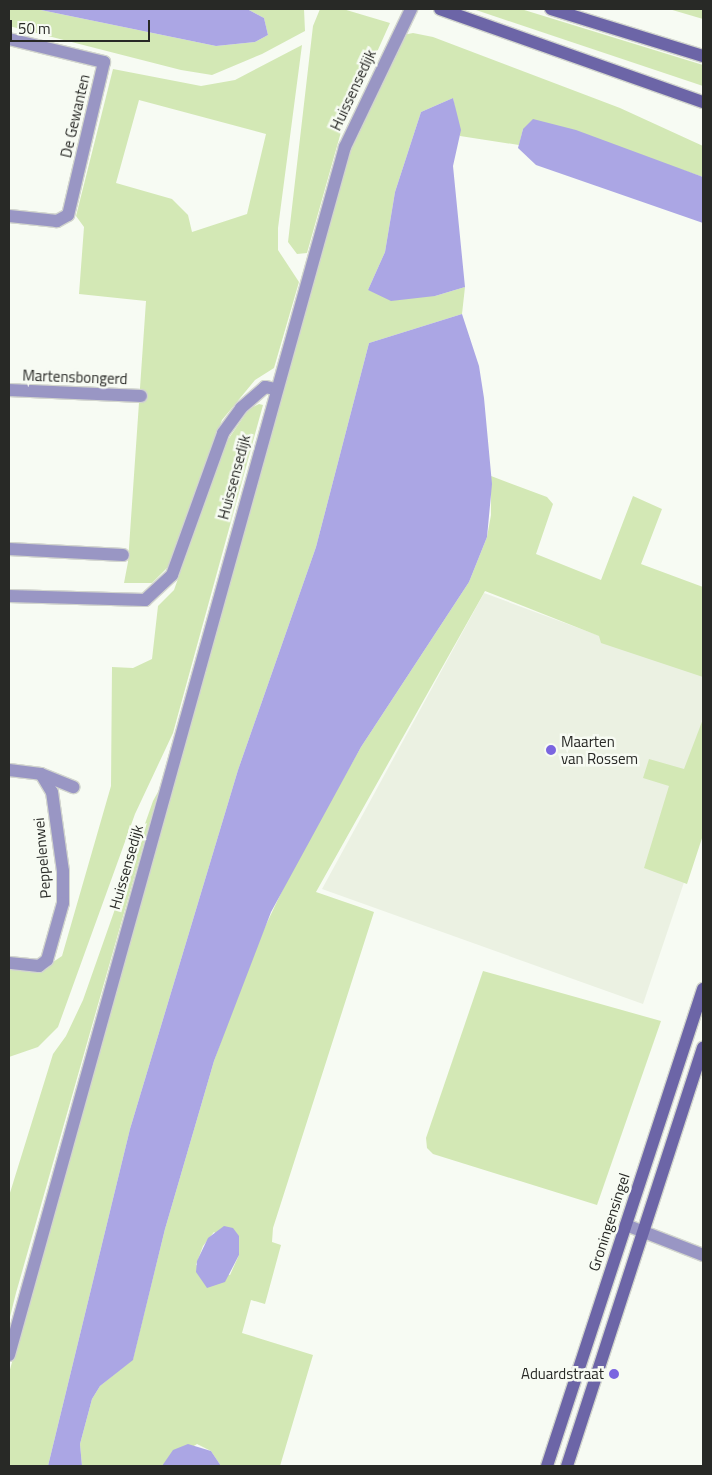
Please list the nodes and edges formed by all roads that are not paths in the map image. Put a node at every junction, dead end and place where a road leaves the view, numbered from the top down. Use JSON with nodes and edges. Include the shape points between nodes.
{"nodes":[{"id":1,"x":412,"y":9,"type":"edge"},
{"id":2,"x":440,"y":9,"type":"edge"},
{"id":3,"x":551,"y":9,"type":"edge"},
{"id":4,"x":9,"y":39,"type":"edge"},
{"id":5,"x":703,"y":56,"type":"edge"},
{"id":6,"x":703,"y":102,"type":"edge"},
{"id":7,"x":9,"y":216,"type":"edge"},
{"id":8,"x":275,"y":389,"type":"junction"},
{"id":9,"x":9,"y":390,"type":"edge"},
{"id":10,"x":141,"y":396,"type":"dead end"},
{"id":11,"x":9,"y":549,"type":"edge"},
{"id":12,"x":123,"y":555,"type":"dead end"},
{"id":13,"x":9,"y":596,"type":"edge"},
{"id":14,"x":9,"y":770,"type":"edge"},
{"id":15,"x":41,"y":774,"type":"junction"},
{"id":16,"x":74,"y":787,"type":"dead end"},
{"id":17,"x":9,"y":963,"type":"edge"},
{"id":18,"x":703,"y":989,"type":"edge"},
{"id":19,"x":703,"y":1048,"type":"edge"},
{"id":20,"x":626,"y":1225,"type":"junction"},
{"id":21,"x":643,"y":1231,"type":"junction"},
{"id":22,"x":703,"y":1254,"type":"edge"},
{"id":23,"x":9,"y":1354,"type":"edge"},
{"id":24,"x":547,"y":1466,"type":"edge"},
{"id":25,"x":567,"y":1466,"type":"edge"}],
"edges":[{"from":1,"to":8,"type":"street","name":"Huissensedijk","via":[[390,48],[345,147]]},
{"from":2,"to":6,"type":"street"},
{"from":3,"to":5,"type":"street"},
{"from":4,"to":7,"type":"street","name":"De Gewanten","via":[[104,62],[68,215],[57,221]]},
{"from":8,"to":13,"type":"street","name":"Huissensedijk","via":[[264,387],[241,408],[223,433],[172,574],[145,600]]},
{"from":8,"to":23,"type":"street","name":"Huissensedijk"},
{"from":9,"to":10,"type":"street","name":"Martensbongerd"},
{"from":11,"to":12,"type":"street"},
{"from":14,"to":15,"type":"street"},
{"from":15,"to":16,"type":"street"},
{"from":15,"to":17,"type":"street","name":"Peppelenwei","via":[[52,792],[63,871],[63,903],[48,960],[39,966]]},
{"from":18,"to":20,"type":"street","name":"Groningensingel"},
{"from":19,"to":21,"type":"street"},
{"from":20,"to":21,"type":"street"},
{"from":20,"to":24,"type":"street","name":"Groningensingel"},
{"from":21,"to":22,"type":"street"},
{"from":21,"to":25,"type":"street"}]}
